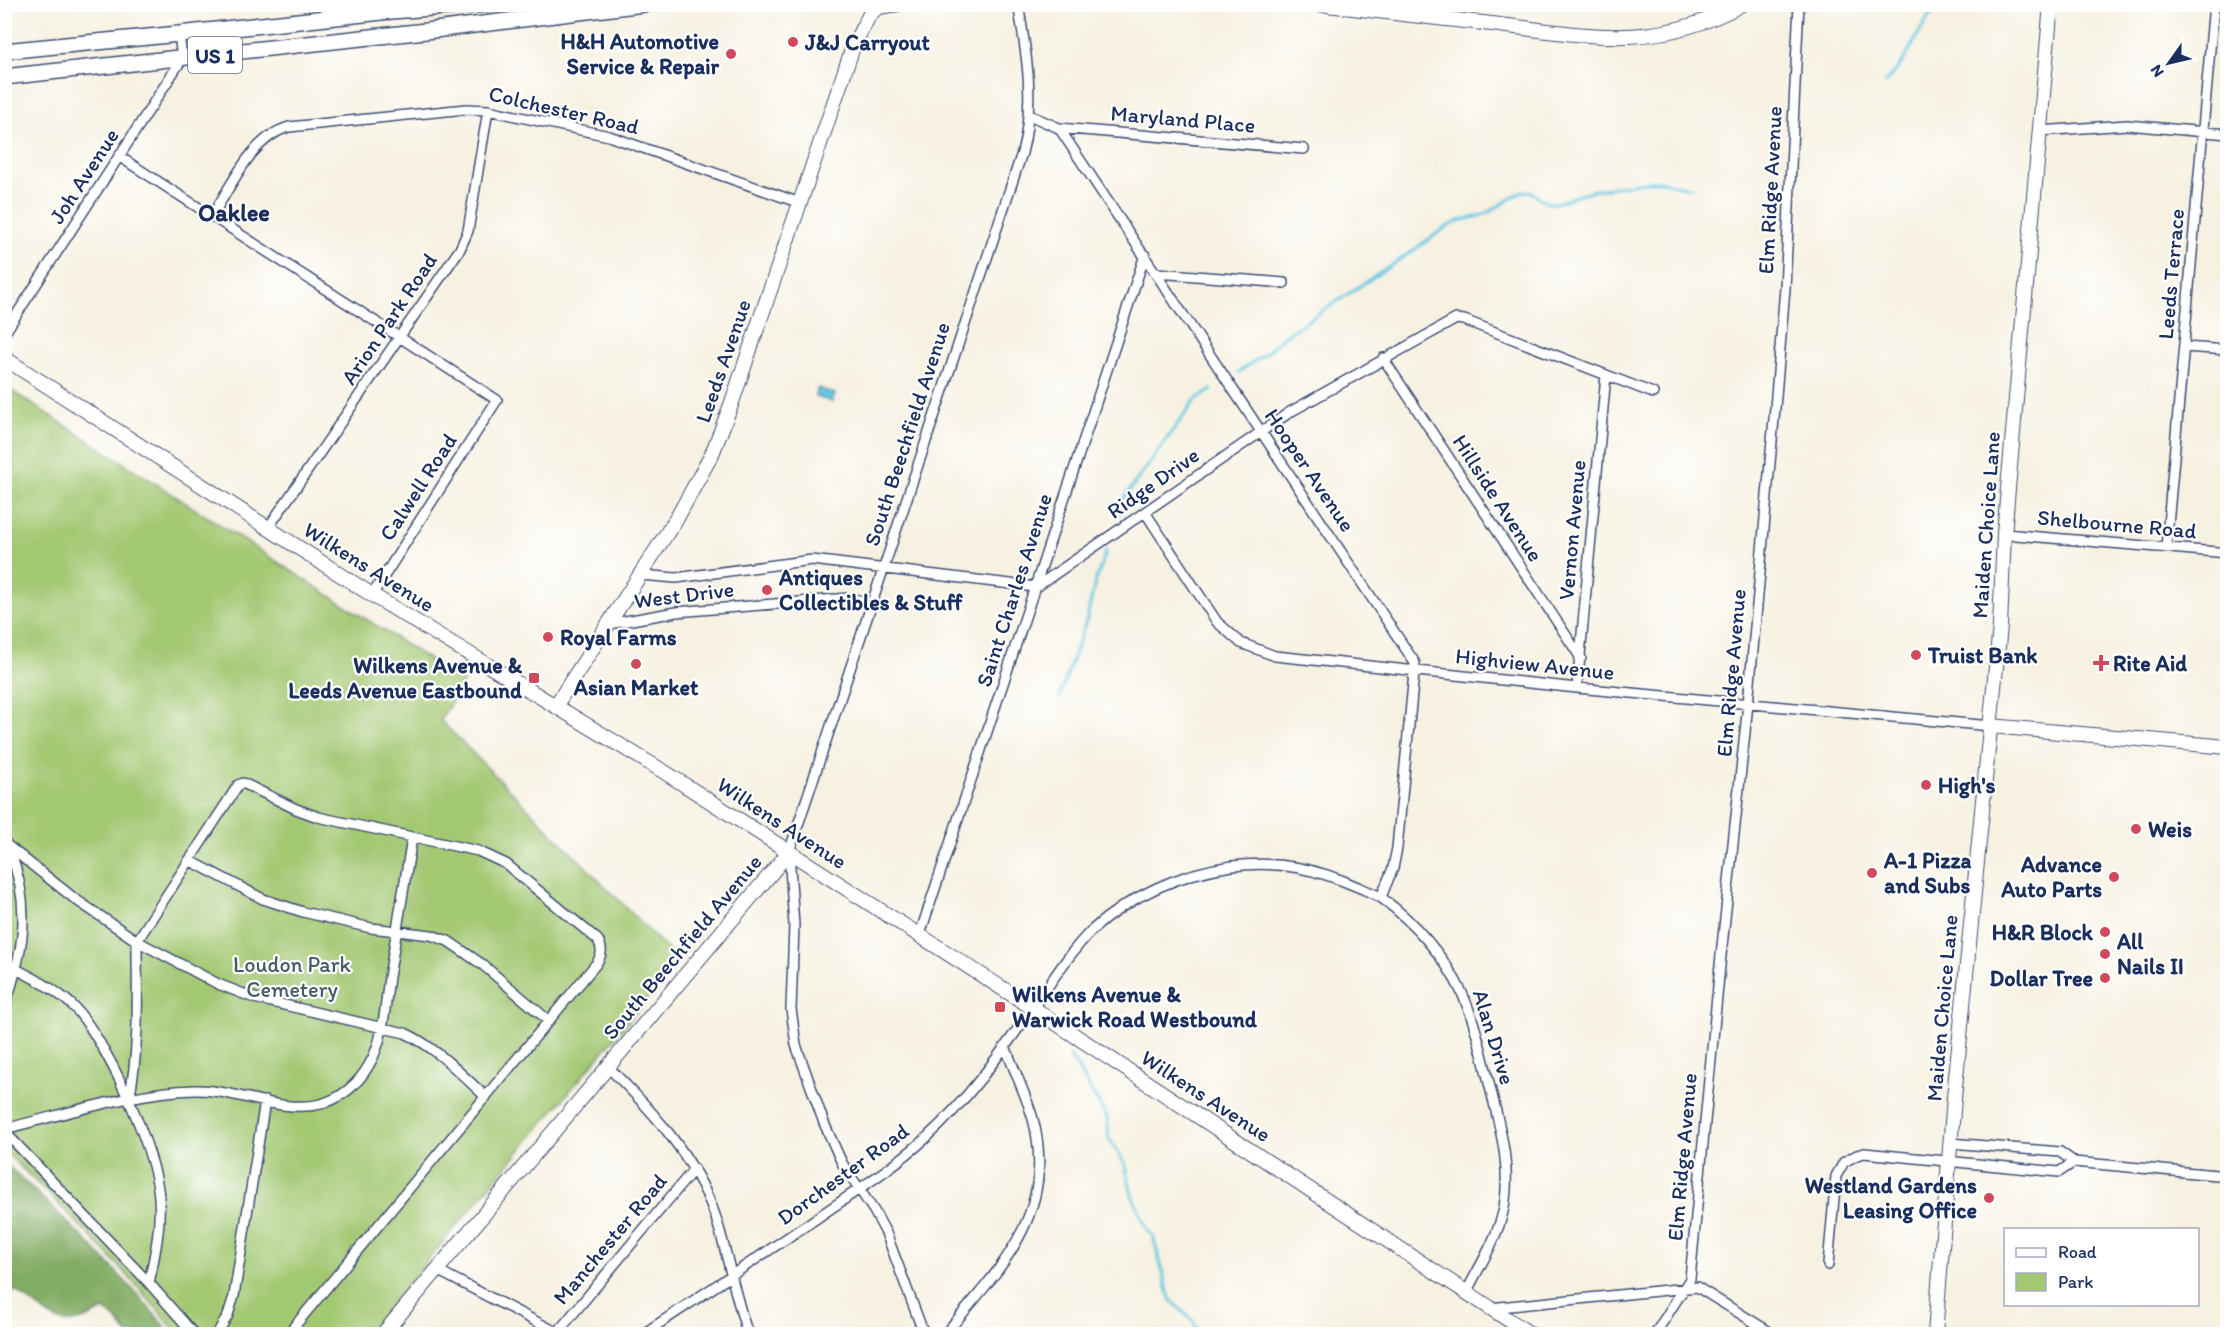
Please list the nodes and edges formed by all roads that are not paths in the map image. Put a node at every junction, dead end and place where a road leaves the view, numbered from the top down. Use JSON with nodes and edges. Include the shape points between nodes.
{"nodes":[{"id":1,"x":487,"y":4,"type":"edge"},
{"id":2,"x":644,"y":4,"type":"edge"},
{"id":3,"x":898,"y":4,"type":"edge"},
{"id":4,"x":1018,"y":4,"type":"edge"},
{"id":5,"x":1319,"y":4,"type":"edge"},
{"id":6,"x":1742,"y":4,"type":"edge"},
{"id":7,"x":1799,"y":4,"type":"edge"},
{"id":8,"x":2051,"y":4,"type":"edge"},
{"id":9,"x":2214,"y":4,"type":"edge"},
{"id":10,"x":878,"y":6,"type":"edge"},
{"id":11,"x":1376,"y":8,"type":"edge"},
{"id":12,"x":179,"y":34,"type":"junction"},
{"id":13,"x":4,"y":51,"type":"edge"},
{"id":14,"x":182,"y":58,"type":"junction"},
{"id":15,"x":4,"y":77,"type":"edge"},
{"id":16,"x":488,"y":110,"type":"junction"},
{"id":17,"x":1029,"y":115,"type":"junction"},
{"id":18,"x":1059,"y":128,"type":"junction"},
{"id":19,"x":2040,"y":131,"type":"junction"},
{"id":20,"x":2203,"y":132,"type":"junction"},
{"id":21,"x":2228,"y":134,"type":"edge"},
{"id":22,"x":1304,"y":149,"type":"dead end"},
{"id":23,"x":120,"y":157,"type":"junction"},
{"id":24,"x":800,"y":203,"type":"junction"},
{"id":25,"x":212,"y":216,"type":"junction"},
{"id":26,"x":1145,"y":255,"type":"junction"},
{"id":27,"x":1157,"y":273,"type":"junction"},
{"id":28,"x":1284,"y":283,"type":"dead end"},
{"id":29,"x":4,"y":334,"type":"edge"},
{"id":30,"x":400,"y":338,"type":"junction"},
{"id":31,"x":2184,"y":347,"type":"junction"},
{"id":32,"x":2228,"y":350,"type":"edge"},
{"id":33,"x":4,"y":358,"type":"edge"},
{"id":34,"x":1383,"y":358,"type":"junction"},
{"id":35,"x":1606,"y":375,"type":"junction"},
{"id":36,"x":1653,"y":393,"type":"dead end"},
{"id":37,"x":1261,"y":432,"type":"junction"},
{"id":38,"x":1145,"y":512,"type":"junction"},
{"id":39,"x":268,"y":528,"type":"junction"},
{"id":40,"x":2004,"y":534,"type":"junction"},
{"id":41,"x":2166,"y":548,"type":"junction"},
{"id":42,"x":2228,"y":553,"type":"edge"},
{"id":43,"x":884,"y":568,"type":"junction"},
{"id":44,"x":641,"y":575,"type":"junction"},
{"id":45,"x":1036,"y":587,"type":"junction"},
{"id":46,"x":372,"y":595,"type":"junction"},
{"id":47,"x":872,"y":603,"type":"junction"},
{"id":48,"x":609,"y":624,"type":"junction"},
{"id":49,"x":1581,"y":658,"type":"junction"},
{"id":50,"x":1414,"y":671,"type":"junction"},
{"id":51,"x":1577,"y":688,"type":"junction"},
{"id":52,"x":1748,"y":704,"type":"junction"},
{"id":53,"x":556,"y":705,"type":"junction"},
{"id":54,"x":1991,"y":726,"type":"junction"},
{"id":55,"x":2228,"y":747,"type":"edge"},
{"id":56,"x":412,"y":838,"type":"junction"},
{"id":57,"x":6,"y":843,"type":"edge"},
{"id":58,"x":789,"y":852,"type":"junction"},
{"id":59,"x":189,"y":860,"type":"junction"},
{"id":60,"x":1381,"y":897,"type":"junction"},
{"id":61,"x":397,"y":932,"type":"junction"},
{"id":62,"x":919,"y":937,"type":"junction"},
{"id":63,"x":137,"y":941,"type":"junction"},
{"id":64,"x":4,"y":963,"type":"edge"},
{"id":65,"x":17,"y":969,"type":"junction"},
{"id":66,"x":1033,"y":1008,"type":"junction"},
{"id":67,"x":4,"y":1009,"type":"edge"},
{"id":68,"x":549,"y":1021,"type":"junction"},
{"id":69,"x":381,"y":1028,"type":"junction"},
{"id":70,"x":1005,"y":1046,"type":"junction"},
{"id":71,"x":608,"y":1066,"type":"junction"},
{"id":72,"x":486,"y":1097,"type":"junction"},
{"id":73,"x":129,"y":1099,"type":"junction"},
{"id":74,"x":265,"y":1101,"type":"junction"},
{"id":75,"x":4,"y":1130,"type":"edge"},
{"id":76,"x":1951,"y":1143,"type":"junction"},
{"id":77,"x":1949,"y":1162,"type":"junction"},
{"id":78,"x":2074,"y":1162,"type":"junction"},
{"id":79,"x":694,"y":1169,"type":"junction"},
{"id":80,"x":2228,"y":1176,"type":"edge"},
{"id":81,"x":859,"y":1190,"type":"junction"},
{"id":82,"x":1828,"y":1265,"type":"dead end"},
{"id":83,"x":437,"y":1270,"type":"junction"},
{"id":84,"x":731,"y":1276,"type":"junction"},
{"id":85,"x":149,"y":1283,"type":"junction"},
{"id":86,"x":1684,"y":1289,"type":"junction"},
{"id":87,"x":1466,"y":1293,"type":"junction"},
{"id":88,"x":1490,"y":1308,"type":"junction"},
{"id":89,"x":558,"y":1334,"type":"edge"},
{"id":90,"x":194,"y":1335,"type":"edge"},
{"id":91,"x":217,"y":1335,"type":"edge"},
{"id":92,"x":288,"y":1335,"type":"edge"},
{"id":93,"x":383,"y":1335,"type":"edge"},
{"id":94,"x":643,"y":1335,"type":"edge"},
{"id":95,"x":748,"y":1335,"type":"edge"},
{"id":96,"x":924,"y":1335,"type":"edge"},
{"id":97,"x":945,"y":1335,"type":"edge"},
{"id":98,"x":1530,"y":1335,"type":"edge"},
{"id":99,"x":1655,"y":1335,"type":"edge"},
{"id":100,"x":1773,"y":1335,"type":"edge"},
{"id":101,"x":1935,"y":1335,"type":"edge"}],
"edges":[{"from":1,"to":12,"type":"main road","number":"US 1"},
{"from":2,"to":14,"type":"main road","number":"US 1"},
{"from":3,"to":10,"type":"street","name":"Leeds Avenue"},
{"from":4,"to":17,"type":"street","name":"South Beechfield Avenue","via":[[1030,81]]},
{"from":5,"to":11,"type":"street"},
{"from":6,"to":11,"type":"street","via":[[1673,32],[1615,37]]},
{"from":7,"to":52,"type":"street","name":"Elm Ridge Avenue","via":[[1785,288]]},
{"from":8,"to":19,"type":"street","name":"Maiden Choice Lane"},
{"from":9,"to":20,"type":"street","name":"Leeds Terrace"},
{"from":10,"to":24,"type":"street","name":"Leeds Avenue","via":[[854,44]]},
{"from":12,"to":13,"type":"main road","number":"US 1"},
{"from":12,"to":14,"type":"street"},
{"from":14,"to":15,"type":"main road","number":"US 1"},
{"from":14,"to":23,"type":"street","name":"Joh Avenue"},
{"from":16,"to":24,"type":"street","name":"Colchester Road","via":[[609,136]]},
{"from":16,"to":25,"type":"street","name":"Colchester Road","via":[[466,109],[277,130],[255,150]]},
{"from":16,"to":30,"type":"street","name":"Arion Park Road","via":[[464,241]]},
{"from":17,"to":18,"type":"street"},
{"from":17,"to":43,"type":"street","name":"South Beechfield Avenue","via":[[1022,153]]},
{"from":18,"to":22,"type":"street","name":"Maryland Place"},
{"from":18,"to":26,"type":"street","name":"Hooper Avenue"},
{"from":19,"to":20,"type":"street","via":[[2127,125]]},
{"from":19,"to":40,"type":"street","name":"Maiden Choice Lane"},
{"from":20,"to":21,"type":"street"},
{"from":20,"to":31,"type":"street","name":"Leeds Terrace"},
{"from":23,"to":25,"type":"street"},
{"from":23,"to":29,"type":"street","name":"Joh Avenue"},
{"from":24,"to":44,"type":"street","name":"Leeds Avenue","via":[[712,454]]},
{"from":25,"to":30,"type":"street"},
{"from":26,"to":27,"type":"street","name":"Hooper Avenue"},
{"from":26,"to":45,"type":"street","name":"Saint Charles Avenue"},
{"from":27,"to":28,"type":"street"},
{"from":27,"to":37,"type":"street","name":"Hooper Avenue"},
{"from":30,"to":39,"type":"street","name":"Arion Park Road"},
{"from":30,"to":46,"type":"street","name":"Calwell Road","via":[[497,400]]},
{"from":31,"to":32,"type":"street"},
{"from":31,"to":41,"type":"street","name":"Leeds Terrace"},
{"from":33,"to":39,"type":"street","name":"Wilkens Avenue"},
{"from":34,"to":35,"type":"street","name":"Ridge Drive","via":[[1456,319]]},
{"from":34,"to":37,"type":"street","name":"Ridge Drive"},
{"from":34,"to":49,"type":"street","name":"Hillside Avenue"},
{"from":35,"to":36,"type":"street","name":"Ridge Drive"},
{"from":35,"to":49,"type":"street","name":"Vernon Avenue"},
{"from":37,"to":38,"type":"street","name":"Ridge Drive"},
{"from":37,"to":50,"type":"street","name":"Hooper Avenue","via":[[1415,663]]},
{"from":38,"to":45,"type":"street","name":"Ridge Drive"},
{"from":38,"to":50,"type":"street","name":"Highview Avenue","via":[[1217,622],[1241,642],[1275,656]]},
{"from":39,"to":46,"type":"street","name":"Wilkens Avenue"},
{"from":40,"to":41,"type":"street","name":"Shelbourne Road"},
{"from":40,"to":54,"type":"street","name":"Maiden Choice Lane","via":[[2001,626]]},
{"from":41,"to":42,"type":"street","name":"Shelbourne Road"},
{"from":43,"to":44,"type":"street","via":[[812,560],[676,578]]},
{"from":43,"to":45,"type":"street"},
{"from":43,"to":47,"type":"street","name":"South Beechfield Avenue"},
{"from":44,"to":48,"type":"street","name":"Leeds Avenue"},
{"from":45,"to":62,"type":"street","name":"Saint Charles Avenue"},
{"from":46,"to":53,"type":"street","name":"Wilkens Avenue"},
{"from":47,"to":48,"type":"street","name":"West Drive","via":[[837,599],[676,612]]},
{"from":47,"to":58,"type":"street","name":"South Beechfield Avenue"},
{"from":48,"to":53,"type":"street","name":"Leeds Avenue"},
{"from":49,"to":51,"type":"street","name":"Vernon Avenue"},
{"from":50,"to":51,"type":"street","name":"Highview Avenue"},
{"from":50,"to":60,"type":"street","name":"Hooper Avenue","via":[[1397,848]]},
{"from":51,"to":52,"type":"street","name":"Highview Avenue"},
{"from":52,"to":54,"type":"street","name":"Highview Avenue"},
{"from":52,"to":86,"type":"street","name":"Elm Ridge Avenue","via":[[1690,1279]]},
{"from":53,"to":58,"type":"street","name":"Wilkens Avenue"},
{"from":54,"to":55,"type":"street"},
{"from":54,"to":76,"type":"street","name":"Maiden Choice Lane"},
{"from":56,"to":59,"type":"street","via":[[318,817],[243,783]]},
{"from":56,"to":61,"type":"street"},
{"from":56,"to":68,"type":"street","via":[[493,856],[598,940],[601,957]]},
{"from":57,"to":63,"type":"street","via":[[75,899]]},
{"from":57,"to":65,"type":"street","via":[[22,888],[23,930]]},
{"from":58,"to":62,"type":"street","name":"Wilkens Avenue"},
{"from":58,"to":71,"type":"street","name":"South Beechfield Avenue"},
{"from":58,"to":81,"type":"street","via":[[794,926],[791,1009],[796,1046],[824,1124]]},
{"from":59,"to":61,"type":"street","via":[[264,899],[303,912]]},
{"from":59,"to":63,"type":"street"},
{"from":60,"to":66,"type":"street","name":"Alan Drive","via":[[1307,868],[1261,864],[1200,873],[1148,892],[1106,918],[1071,954]]},
{"from":60,"to":87,"type":"street","name":"Alan Drive","via":[[1431,945],[1461,989],[1505,1145],[1503,1212]]},
{"from":61,"to":68,"type":"street","via":[[448,941]]},
{"from":61,"to":69,"type":"street"},
{"from":62,"to":66,"type":"street","name":"Wilkens Avenue"},
{"from":63,"to":69,"type":"street","via":[[218,984],[254,998]]},
{"from":63,"to":73,"type":"street","via":[[137,1046]]},
{"from":64,"to":65,"type":"street"},
{"from":65,"to":67,"type":"street"},
{"from":65,"to":73,"type":"street","via":[[72,1005],[94,1034]]},
{"from":66,"to":70,"type":"street","name":"Dorchester Road"},
{"from":66,"to":87,"type":"street","name":"Wilkens Avenue"},
{"from":68,"to":72,"type":"street"},
{"from":69,"to":72,"type":"street","via":[[415,1037]]},
{"from":69,"to":74,"type":"street","via":[[370,1064],[350,1089],[336,1098],[313,1105]]},
{"from":70,"to":81,"type":"street","name":"Dorchester Road","via":[[939,1126]]},
{"from":70,"to":97,"type":"street","via":[[1033,1119],[1039,1158],[1036,1190],[1026,1226],[1015,1247]]},
{"from":71,"to":79,"type":"street","via":[[654,1114]]},
{"from":71,"to":83,"type":"street","name":"South Beechfield Avenue"},
{"from":72,"to":92,"type":"street"},
{"from":73,"to":74,"type":"street","via":[[176,1090],[219,1090]]},
{"from":73,"to":75,"type":"street"},
{"from":73,"to":85,"type":"street","via":[[153,1163],[159,1194],[160,1218]]},
{"from":74,"to":91,"type":"street","via":[[234,1296]]},
{"from":75,"to":85,"type":"street"},
{"from":76,"to":77,"type":"street","name":"Maiden Choice Lane"},
{"from":76,"to":78,"type":"street","via":[[2060,1152]]},
{"from":77,"to":78,"type":"street","via":[[2059,1172]]},
{"from":77,"to":82,"type":"street","via":[[1864,1153],[1845,1162],[1836,1176]]},
{"from":77,"to":101,"type":"street","name":"Maiden Choice Lane"},
{"from":78,"to":80,"type":"street"},
{"from":79,"to":84,"type":"street","via":[[714,1214]]},
{"from":79,"to":89,"type":"street","name":"Manchester Road"},
{"from":81,"to":84,"type":"street","name":"Dorchester Road"},
{"from":81,"to":96,"type":"street","via":[[886,1233]]},
{"from":83,"to":89,"type":"street"},
{"from":83,"to":93,"type":"street","name":"South Beechfield Avenue"},
{"from":84,"to":94,"type":"street","name":"Dorchester Road"},
{"from":84,"to":95,"type":"street"},
{"from":85,"to":90,"type":"street"},
{"from":86,"to":88,"type":"street"},
{"from":86,"to":99,"type":"street","name":"Elm Ridge Avenue"},
{"from":86,"to":100,"type":"street","via":[[1697,1287]]},
{"from":87,"to":88,"type":"street","name":"Wilkens Avenue"},
{"from":88,"to":98,"type":"street","name":"Wilkens Avenue"}]}
